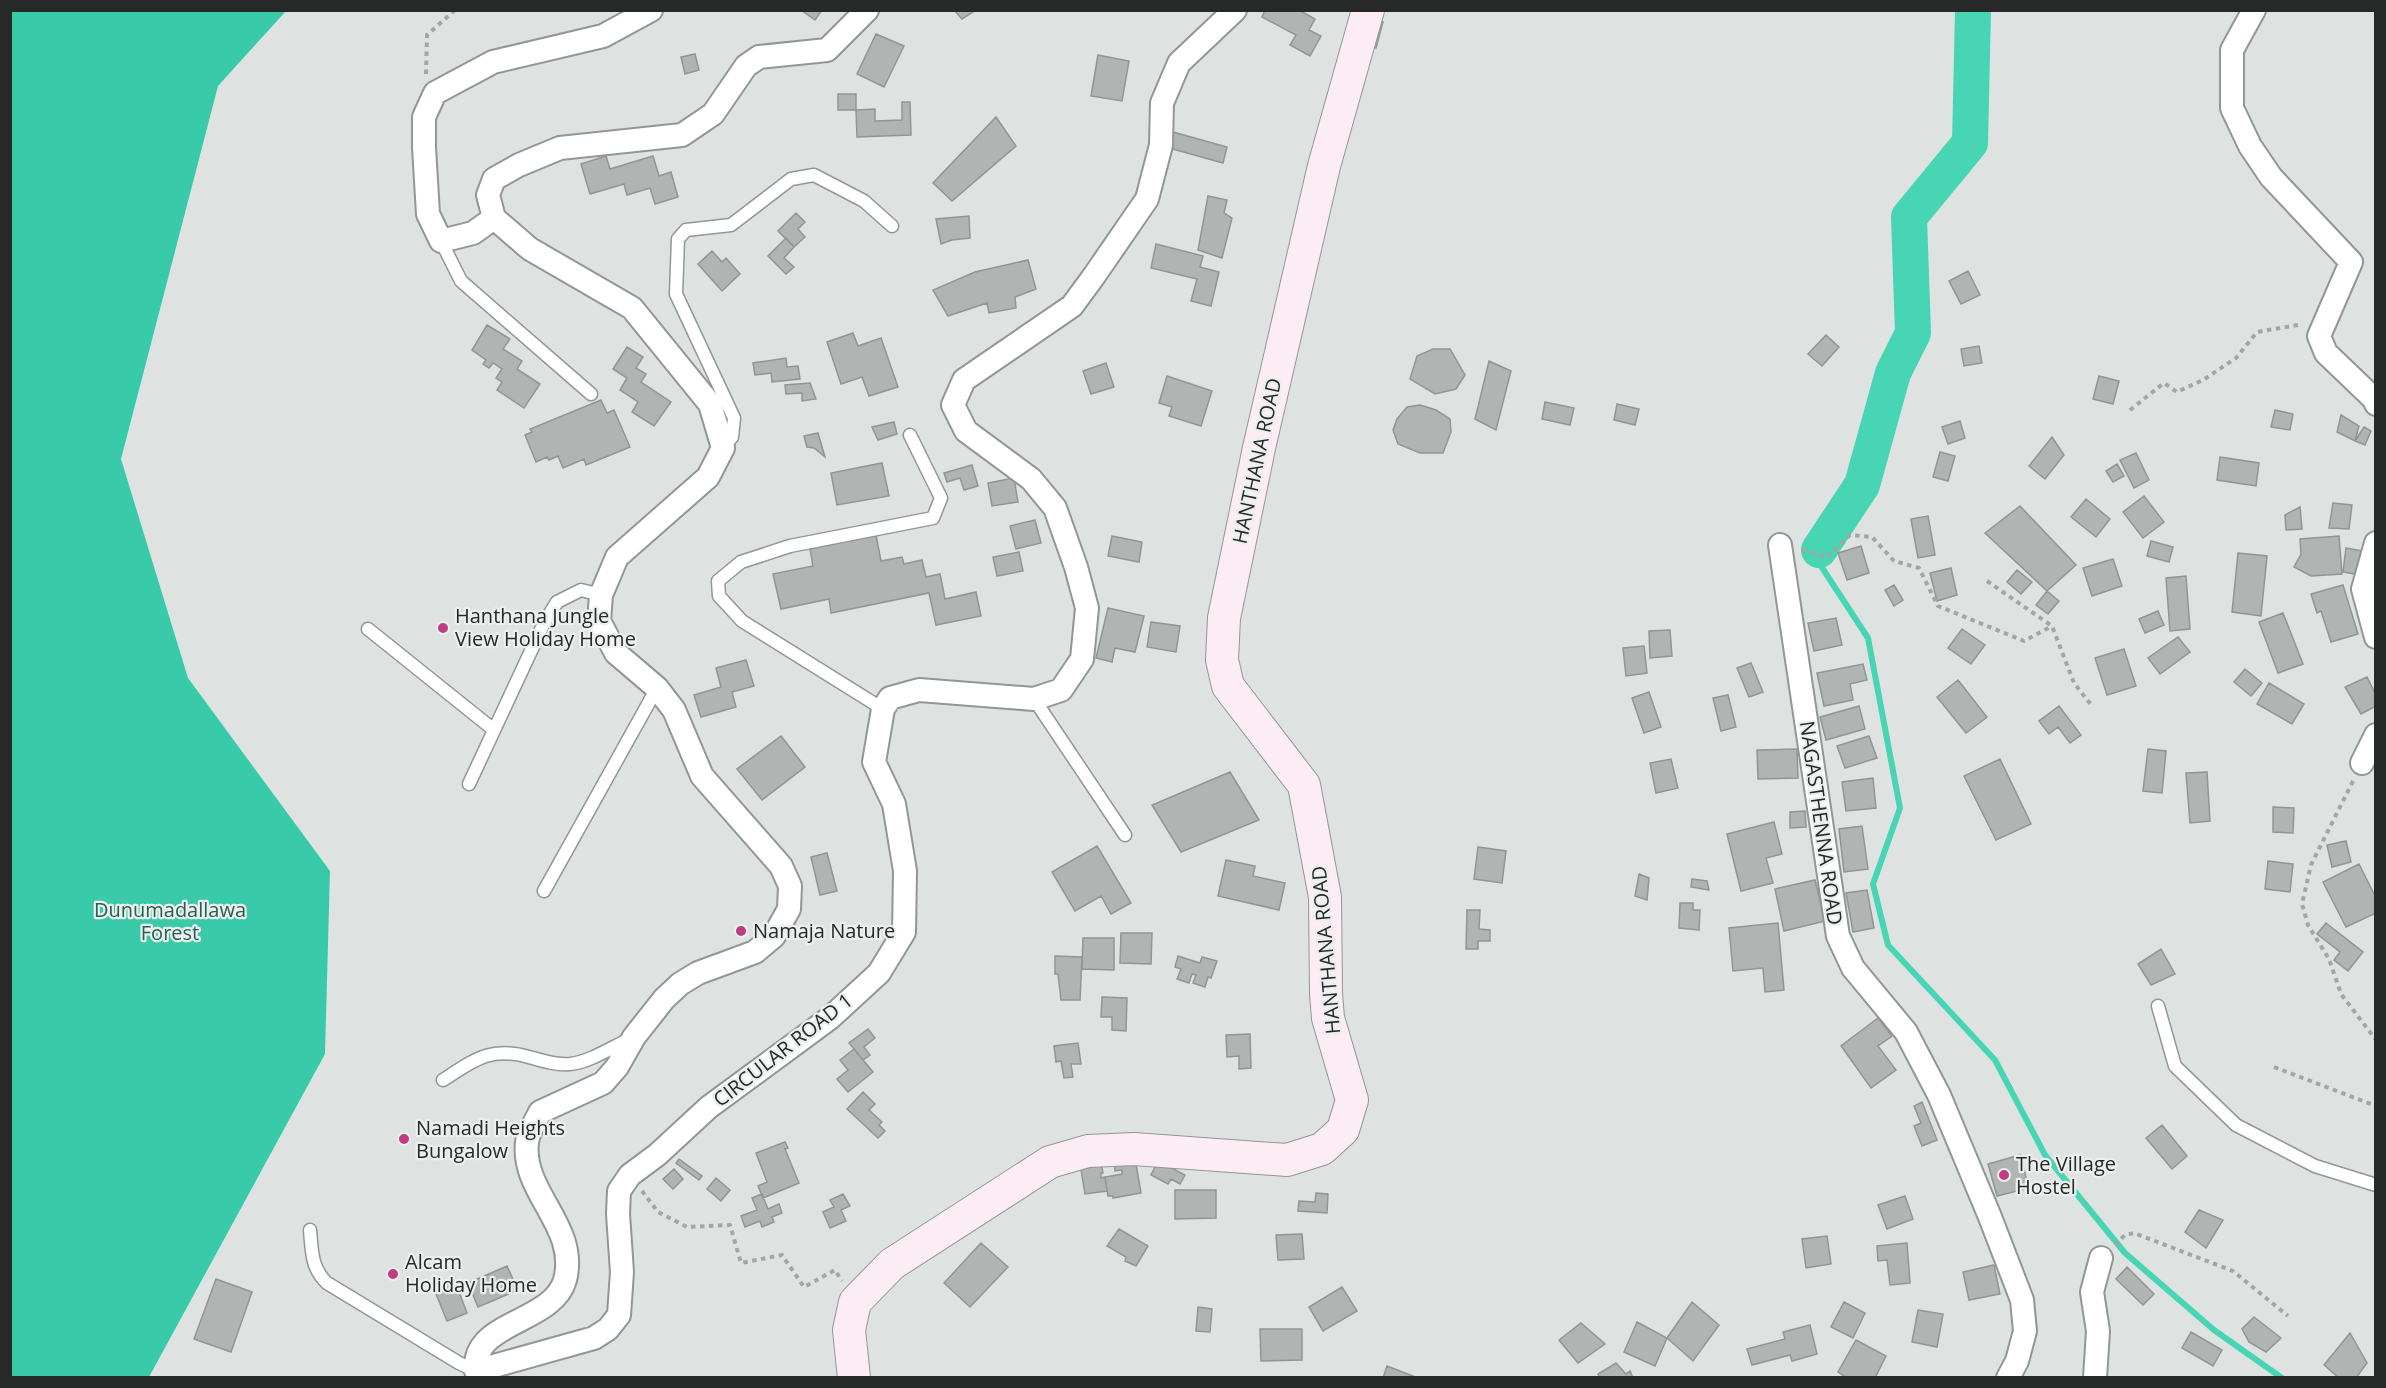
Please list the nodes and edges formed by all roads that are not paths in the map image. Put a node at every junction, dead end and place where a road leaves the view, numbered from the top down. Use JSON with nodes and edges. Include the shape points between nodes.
{"nodes":[{"id":1,"x":651,"y":10,"type":"edge"},
{"id":2,"x":867,"y":10,"type":"edge"},
{"id":3,"x":1235,"y":10,"type":"edge"},
{"id":4,"x":1368,"y":10,"type":"edge"},
{"id":5,"x":2254,"y":10,"type":"edge"},
{"id":6,"x":494,"y":218,"type":"junction"},
{"id":7,"x":892,"y":226,"type":"dead end"},
{"id":8,"x":441,"y":241,"type":"junction"},
{"id":9,"x":591,"y":394,"type":"dead end"},
{"id":10,"x":2376,"y":404,"type":"edge"},
{"id":11,"x":910,"y":435,"type":"dead end"},
{"id":12,"x":723,"y":448,"type":"junction"},
{"id":13,"x":2376,"y":543,"type":"edge"},
{"id":14,"x":1780,"y":545,"type":"road end"},
{"id":15,"x":601,"y":595,"type":"junction"},
{"id":16,"x":368,"y":629,"type":"dead end"},
{"id":17,"x":2376,"y":637,"type":"edge"},
{"id":18,"x":657,"y":688,"type":"junction"},
{"id":19,"x":1034,"y":699,"type":"junction"},
{"id":20,"x":883,"y":710,"type":"junction"},
{"id":21,"x":494,"y":730,"type":"junction"},
{"id":22,"x":2376,"y":735,"type":"edge"},
{"id":23,"x":2362,"y":763,"type":"road end"},
{"id":24,"x":469,"y":784,"type":"dead end"},
{"id":25,"x":1125,"y":835,"type":"dead end"},
{"id":26,"x":544,"y":891,"type":"dead end"},
{"id":27,"x":2158,"y":1006,"type":"dead end"},
{"id":28,"x":634,"y":1037,"type":"junction"},
{"id":29,"x":443,"y":1080,"type":"dead end"},
{"id":30,"x":2376,"y":1185,"type":"edge"},
{"id":31,"x":310,"y":1230,"type":"dead end"},
{"id":32,"x":2101,"y":1258,"type":"dead end"},
{"id":33,"x":477,"y":1374,"type":"edge"},
{"id":34,"x":854,"y":1377,"type":"edge"},
{"id":35,"x":2008,"y":1377,"type":"edge"},
{"id":36,"x":2095,"y":1377,"type":"edge"}],
"edges":[{"from":1,"to":8,"type":"street","via":[[603,36],[493,62],[435,93],[424,117],[424,147],[428,214]]},
{"from":2,"to":6,"type":"street","via":[[827,50],[759,57],[746,66],[713,114],[682,135],[560,148],[511,169],[494,179],[488,195]]},
{"from":3,"to":19,"type":"street","via":[[1179,63],[1162,103],[1161,145],[1147,199],[1094,276],[1072,306],[964,380],[953,405],[966,431],[1031,479],[1055,508],[1077,567],[1087,608],[1082,659],[1061,690]]},
{"from":4,"to":34,"type":"street","name":"HANTHANA ROAD","via":[[1324,166],[1259,448],[1224,618],[1222,660],[1228,687],[1304,785],[1325,897],[1328,1018],[1352,1100],[1343,1130],[1322,1149],[1287,1160],[1134,1149],[1088,1151],[1050,1162],[892,1264],[855,1302],[849,1330]]},
{"from":5,"to":10,"type":"street","via":[[2232,50],[2232,108],[2250,146],[2271,177],[2351,262],[2319,336],[2326,353]]},
{"from":6,"to":8,"type":"street","via":[[473,233]]},
{"from":6,"to":12,"type":"street","via":[[530,249],[632,308],[710,404]]},
{"from":7,"to":12,"type":"lane","via":[[864,201],[814,176],[791,179],[731,225],[686,230],[678,239],[676,294],[734,418],[732,437]]},
{"from":8,"to":9,"type":"lane","via":[[462,281]]},
{"from":11,"to":20,"type":"lane","via":[[941,498],[933,518],[790,546],[741,562],[718,581],[719,596],[742,621]]},
{"from":12,"to":15,"type":"street","via":[[708,477],[617,557]]},
{"from":13,"to":17,"type":"street","via":[[2363,589]]},
{"from":14,"to":35,"type":"street","name":"NAGASTHENNA ROAD","via":[[1838,936],[1853,968],[1906,1032],[1940,1095],[2022,1300],[2025,1331]]},
{"from":15,"to":18,"type":"street","via":[[599,621],[616,653]]},
{"from":15,"to":21,"type":"lane","via":[[581,590],[557,602]]},
{"from":16,"to":21,"type":"lane"},
{"from":18,"to":26,"type":"lane"},
{"from":18,"to":28,"type":"street","via":[[674,710],[702,776],[781,866],[790,886],[789,909],[774,936],[755,952],[698,973],[680,984]]},
{"from":19,"to":20,"type":"street","via":[[920,690],[890,698]]},
{"from":19,"to":25,"type":"lane"},
{"from":20,"to":33,"type":"street","name":"CIRCULAR ROAD 1","via":[[874,762],[894,804],[905,871],[904,932],[879,973],[830,1018],[709,1107],[630,1175],[620,1191],[618,1214],[622,1272],[619,1315],[608,1329],[594,1338]]},
{"from":21,"to":24,"type":"lane"},
{"from":22,"to":23,"type":"street"},
{"from":27,"to":30,"type":"lane","via":[[2175,1066],[2236,1125],[2315,1166]]},
{"from":28,"to":29,"type":"lane","via":[[573,1064],[554,1064],[498,1052],[479,1057]]},
{"from":28,"to":33,"type":"street","via":[[603,1083],[540,1112],[527,1141],[530,1170],[566,1244],[568,1267],[562,1290],[546,1307],[492,1334],[479,1350]]},
{"from":31,"to":33,"type":"lane","via":[[317,1274],[327,1283]]},
{"from":32,"to":36,"type":"street","via":[[2092,1292],[2098,1331]]}]}
